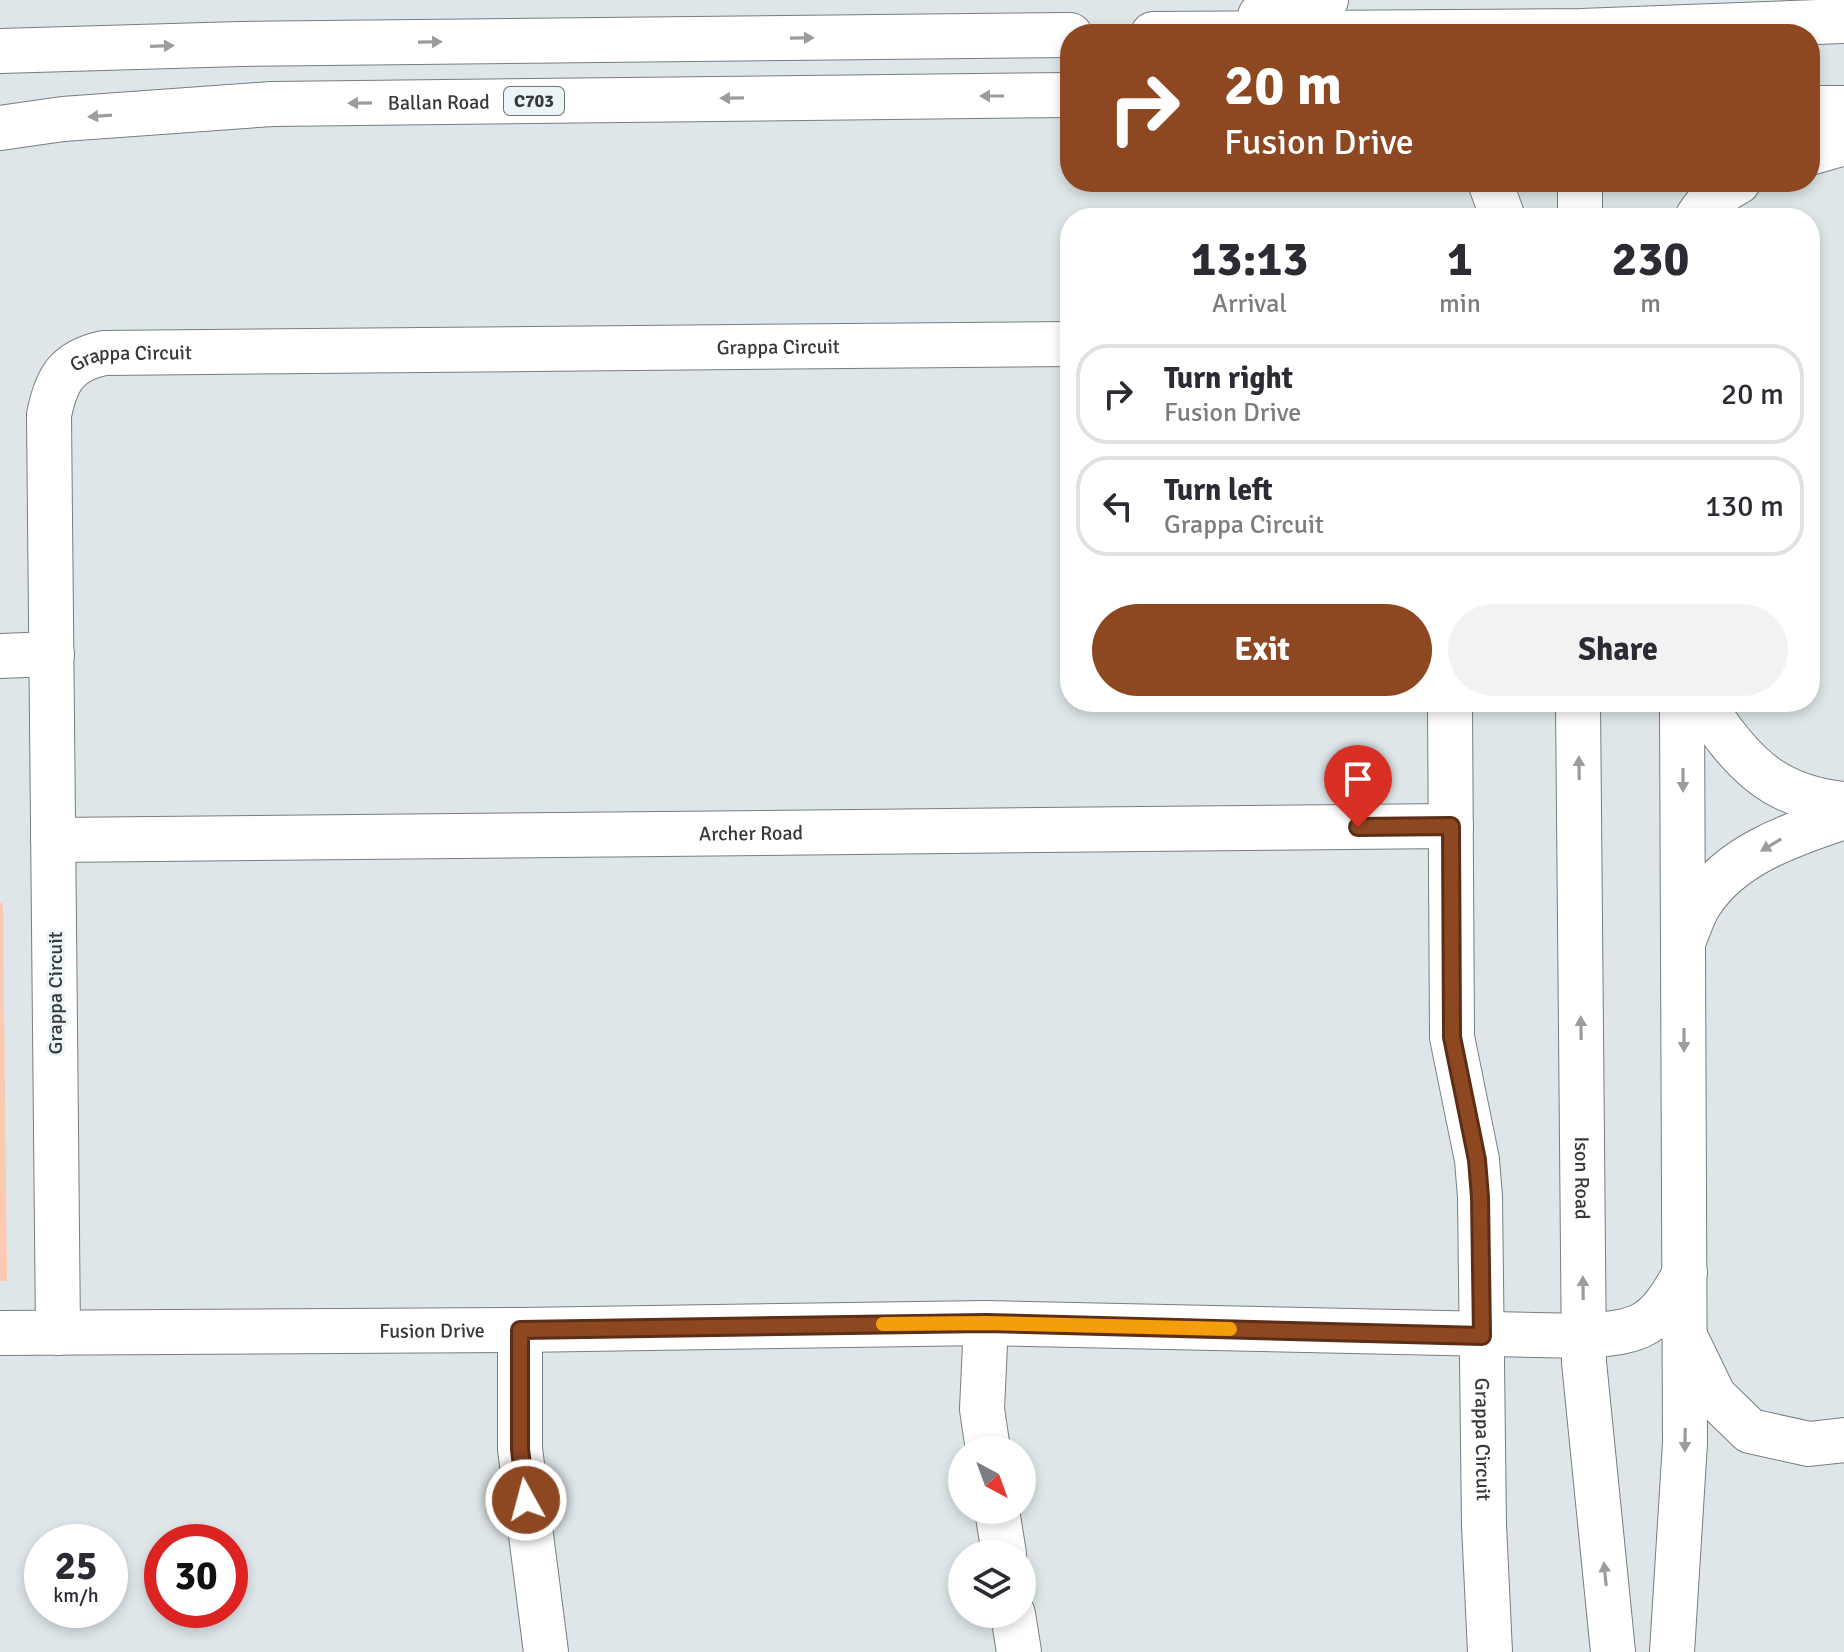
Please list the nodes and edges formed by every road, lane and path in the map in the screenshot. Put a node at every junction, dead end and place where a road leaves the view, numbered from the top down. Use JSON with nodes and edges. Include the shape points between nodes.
{"nodes":[{"id":1,"x":1326,"y":0,"type":"edge"},
{"id":2,"x":1831,"y":14,"type":"edge"},
{"id":3,"x":1678,"y":20,"type":"edge"},
{"id":4,"x":1580,"y":22,"type":"edge"},
{"id":5,"x":1231,"y":24,"type":"edge"},
{"id":6,"x":1515,"y":24,"type":"edge"},
{"id":7,"x":1060,"y":35,"type":"edge"},
{"id":8,"x":0,"y":51,"type":"edge"},
{"id":9,"x":1060,"y":95,"type":"edge"},
{"id":10,"x":1820,"y":108,"type":"edge"},
{"id":11,"x":1844,"y":108,"type":"edge"},
{"id":12,"x":0,"y":128,"type":"edge"},
{"id":13,"x":1844,"y":143,"type":"edge"},
{"id":14,"x":1820,"y":150,"type":"edge"},
{"id":15,"x":1721,"y":192,"type":"edge"},
{"id":16,"x":1702,"y":208,"type":"edge"},
{"id":17,"x":1060,"y":344,"type":"edge"},
{"id":18,"x":52,"y":654,"type":"junction"},
{"id":19,"x":0,"y":656,"type":"edge"},
{"id":20,"x":1450,"y":712,"type":"edge"},
{"id":21,"x":1578,"y":712,"type":"edge"},
{"id":22,"x":1682,"y":712,"type":"edge"},
{"id":23,"x":1708,"y":712,"type":"edge"},
{"id":24,"x":1844,"y":804,"type":"edge"},
{"id":25,"x":1844,"y":817,"type":"edge"},
{"id":26,"x":1451,"y":826,"type":"junction"},
{"id":27,"x":53,"y":840,"type":"junction"},
{"id":28,"x":1683,"y":942,"type":"junction"},
{"id":29,"x":1685,"y":1273,"type":"junction"},
{"id":30,"x":986,"y":1323,"type":"junction"},
{"id":31,"x":520,"y":1330,"type":"junction"},
{"id":32,"x":0,"y":1333,"type":"edge"},
{"id":33,"x":58,"y":1333,"type":"junction"},
{"id":34,"x":1684,"y":1334,"type":"junction"},
{"id":35,"x":1482,"y":1336,"type":"junction"},
{"id":36,"x":1584,"y":1336,"type":"junction"},
{"id":37,"x":986,"y":1436,"type":"edge"},
{"id":38,"x":1844,"y":1440,"type":"edge"},
{"id":39,"x":1015,"y":1628,"type":"edge"},
{"id":40,"x":546,"y":1652,"type":"edge"},
{"id":41,"x":1019,"y":1652,"type":"edge"},
{"id":42,"x":1490,"y":1652,"type":"edge"},
{"id":43,"x":1613,"y":1652,"type":"edge"},
{"id":44,"x":1672,"y":1652,"type":"edge"}],
"edges":[{"from":1,"to":5,"type":"street"},
{"from":2,"to":3,"type":"street"},
{"from":3,"to":4,"type":"street"},
{"from":4,"to":6,"type":"street"},
{"from":8,"to":7,"type":"street","one_way":true},
{"from":9,"to":12,"type":"street","name":"Ballan Road","number":"C703","one_way":true,"via":[[272,104]]},
{"from":10,"to":11,"type":"street"},
{"from":13,"to":14,"type":"street"},
{"from":15,"to":16,"type":"street"},
{"from":17,"to":18,"type":"street","name":"Grappa Circuit","via":[[85,357],[55,387],[49,415]]},
{"from":18,"to":19,"type":"street"},
{"from":18,"to":27,"type":"street","name":"Grappa Circuit"},
{"from":20,"to":26,"type":"street","name":"Grappa Circuit"},
{"from":36,"to":21,"type":"street","name":"Ison Road","one_way":true},
{"from":22,"to":28,"type":"street","one_way":true},
{"from":23,"to":24,"type":"street","via":[[1733,748],[1770,782],[1819,802]]},
{"from":25,"to":28,"type":"street","one_way":true,"via":[[1783,838],[1732,868],[1700,902]]},
{"from":26,"to":27,"type":"street","name":"Archer Road"},
{"from":26,"to":35,"type":"street","name":"Grappa Circuit","via":[[1452,1037],[1477,1160]]},
{"from":27,"to":33,"type":"street","name":"Grappa Circuit"},
{"from":28,"to":29,"type":"street","one_way":true},
{"from":29,"to":34,"type":"street"},
{"from":29,"to":36,"type":"street","name":"Fusion Drive","via":[[1670,1301],[1650,1321],[1624,1333]]},
{"from":30,"to":31,"type":"street","name":"Fusion Drive"},
{"from":30,"to":35,"type":"street","name":"Fusion Drive"},
{"from":30,"to":37,"type":"street"},
{"from":31,"to":33,"type":"street","name":"Fusion Drive"},
{"from":31,"to":40,"type":"street","via":[[520,1449]]},
{"from":32,"to":33,"type":"street","name":"Fusion Drive"},
{"from":34,"to":38,"type":"street","via":[[1714,1396],[1750,1431],[1809,1444]]},
{"from":34,"to":44,"type":"street","one_way":true,"via":[[1685,1443]]},
{"from":35,"to":36,"type":"street","name":"Fusion Drive"},
{"from":35,"to":42,"type":"street","name":"Grappa Circuit"},
{"from":43,"to":36,"type":"street","name":"Ison Road","one_way":true},
{"from":39,"to":41,"type":"street"}]}
